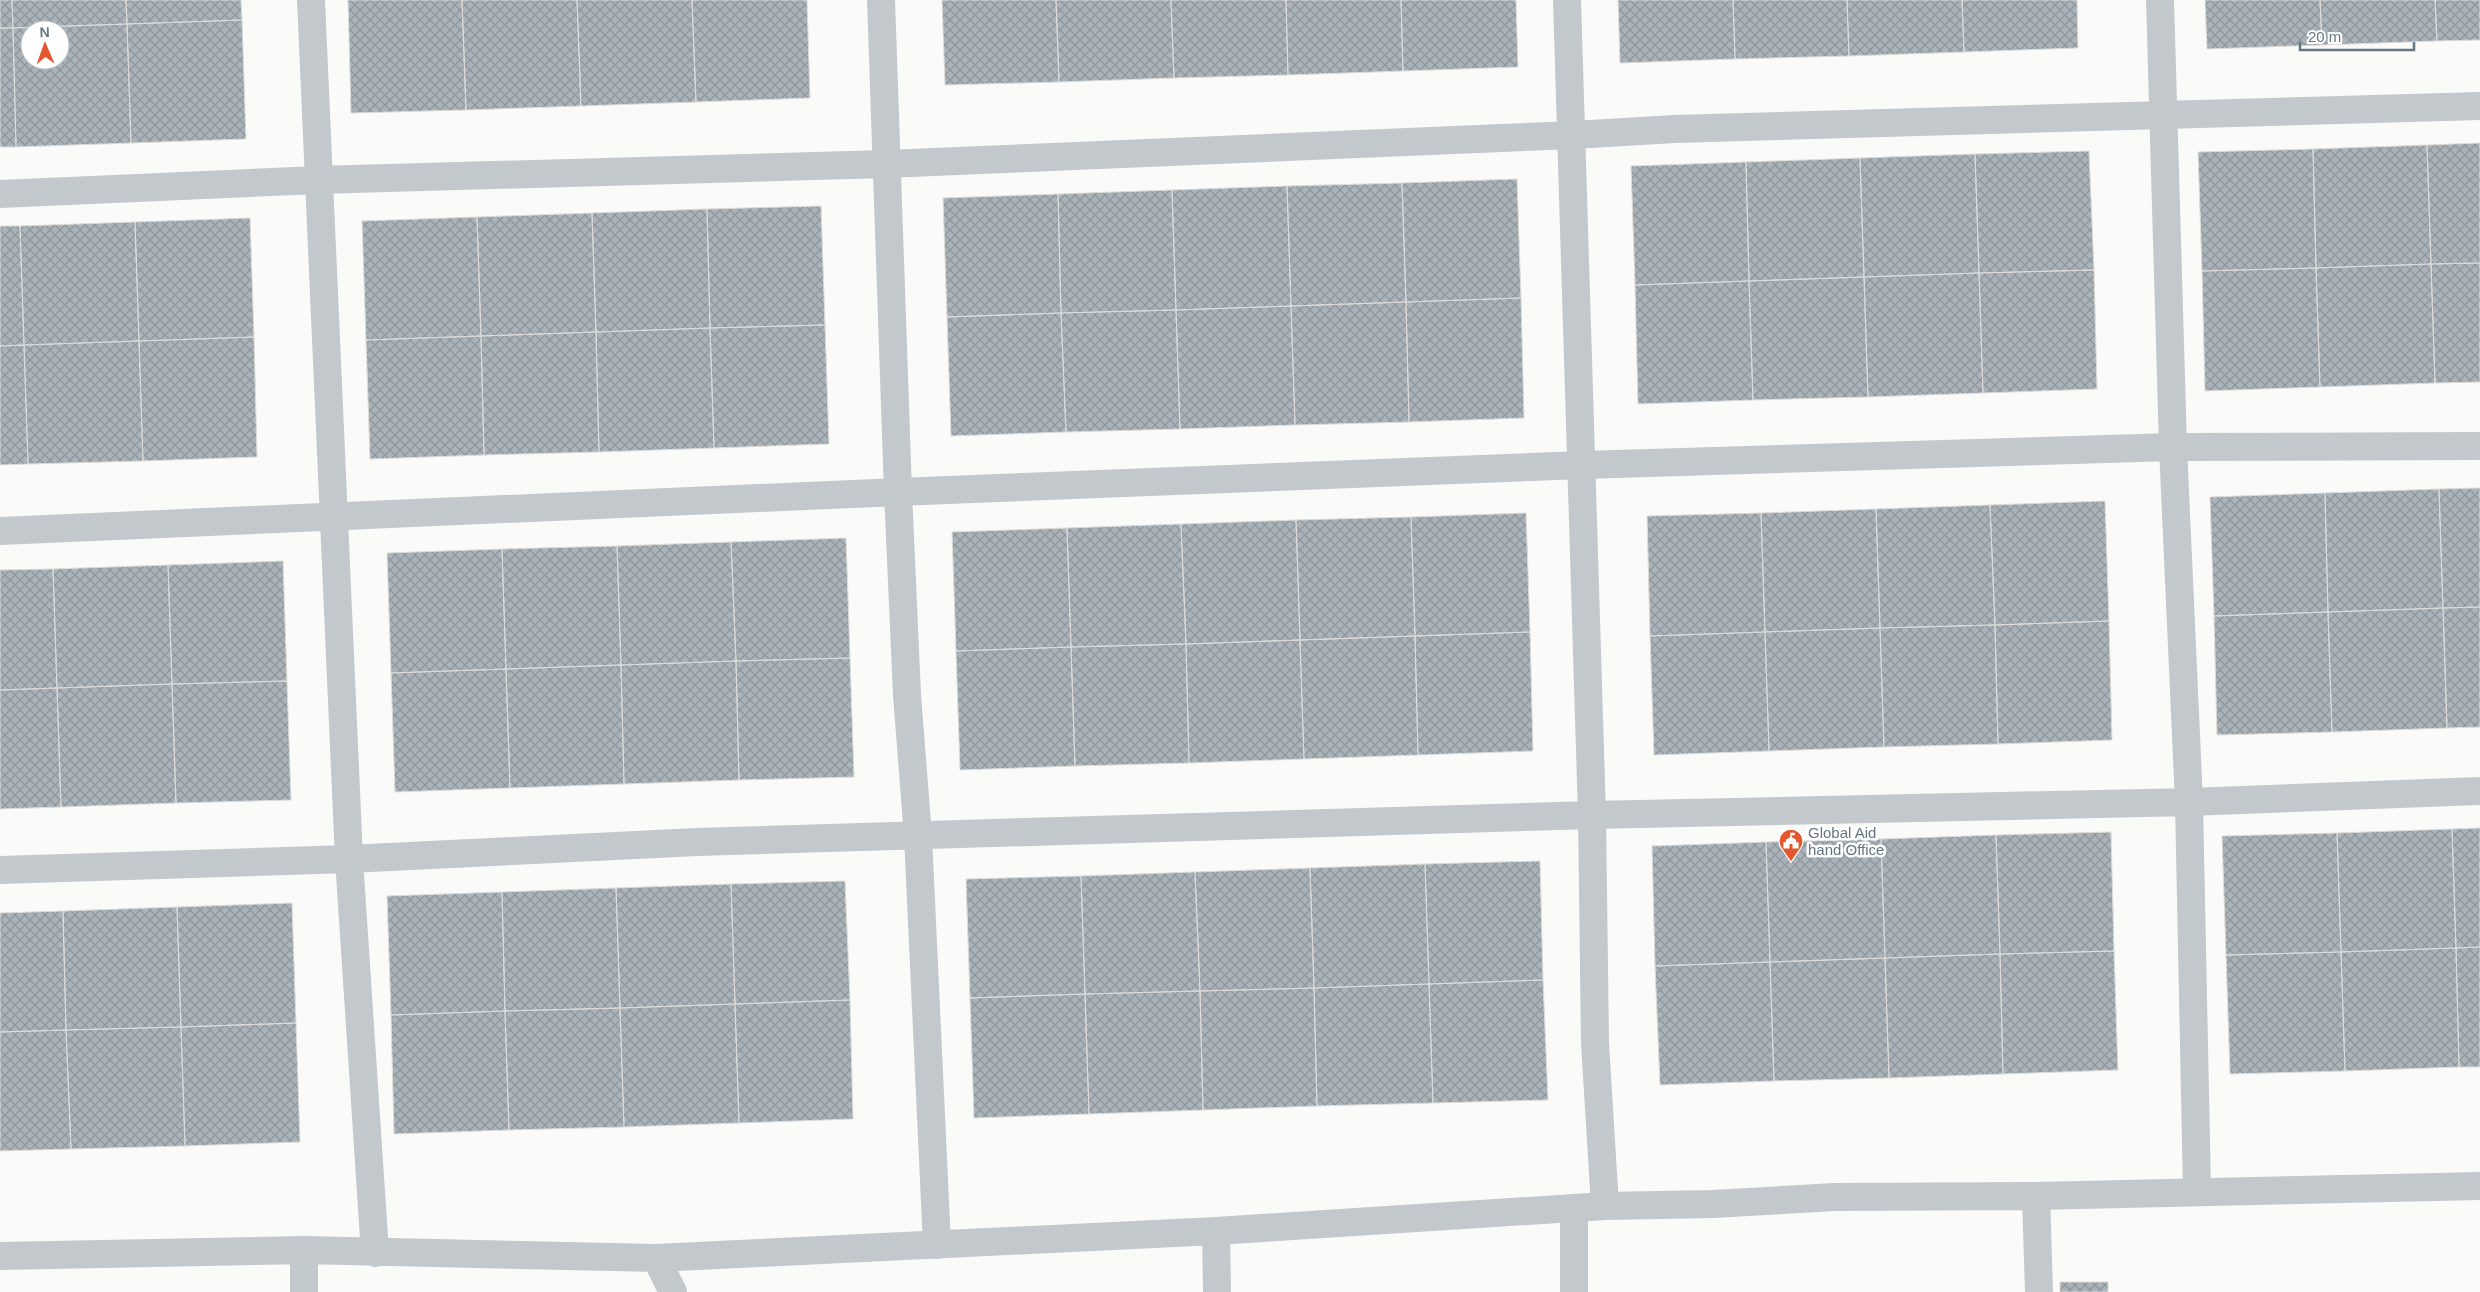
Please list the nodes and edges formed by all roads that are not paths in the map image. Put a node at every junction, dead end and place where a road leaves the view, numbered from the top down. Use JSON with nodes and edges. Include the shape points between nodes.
{"nodes":[{"id":1,"x":312,"y":0,"type":"edge"},
{"id":2,"x":881,"y":0,"type":"edge"},
{"id":3,"x":1567,"y":0,"type":"edge"},
{"id":4,"x":2160,"y":0,"type":"edge"},
{"id":5,"x":2480,"y":106,"type":"edge"},
{"id":6,"x":2165,"y":116,"type":"junction"},
{"id":7,"x":1573,"y":135,"type":"junction"},
{"id":8,"x":886,"y":164,"type":"junction"},
{"id":9,"x":318,"y":180,"type":"junction"},
{"id":10,"x":0,"y":194,"type":"edge"},
{"id":11,"x":2480,"y":446,"type":"edge"},
{"id":12,"x":2173,"y":447,"type":"junction"},
{"id":13,"x":1583,"y":465,"type":"junction"},
{"id":14,"x":898,"y":492,"type":"junction"},
{"id":15,"x":334,"y":516,"type":"junction"},
{"id":16,"x":0,"y":531,"type":"edge"},
{"id":17,"x":2480,"y":791,"type":"edge"},
{"id":18,"x":2189,"y":802,"type":"junction"},
{"id":19,"x":1592,"y":815,"type":"junction"},
{"id":20,"x":918,"y":836,"type":"junction"},
{"id":21,"x":349,"y":859,"type":"junction"},
{"id":22,"x":0,"y":870,"type":"edge"},
{"id":23,"x":2480,"y":1186,"type":"edge"},
{"id":24,"x":2197,"y":1191,"type":"junction"},
{"id":25,"x":2036,"y":1196,"type":"junction"},
{"id":26,"x":1605,"y":1206,"type":"junction"},
{"id":27,"x":1574,"y":1210,"type":"junction"},
{"id":28,"x":1216,"y":1231,"type":"junction"},
{"id":29,"x":937,"y":1245,"type":"junction"},
{"id":30,"x":304,"y":1250,"type":"junction"},
{"id":31,"x":375,"y":1253,"type":"junction"},
{"id":32,"x":0,"y":1256,"type":"edge"},
{"id":33,"x":656,"y":1258,"type":"junction"},
{"id":34,"x":304,"y":1292,"type":"edge"},
{"id":35,"x":673,"y":1292,"type":"edge"},
{"id":36,"x":1217,"y":1292,"type":"edge"},
{"id":37,"x":1574,"y":1292,"type":"edge"},
{"id":38,"x":2039,"y":1292,"type":"edge"}],
"edges":[{"from":1,"to":9,"type":"street"},
{"from":2,"to":8,"type":"street"},
{"from":3,"to":7,"type":"street"},
{"from":4,"to":6,"type":"street"},
{"from":5,"to":6,"type":"street"},
{"from":6,"to":7,"type":"street","via":[[1675,129]]},
{"from":6,"to":12,"type":"street"},
{"from":7,"to":8,"type":"street"},
{"from":7,"to":13,"type":"street"},
{"from":8,"to":9,"type":"street"},
{"from":8,"to":14,"type":"street"},
{"from":9,"to":10,"type":"street"},
{"from":9,"to":15,"type":"street"},
{"from":11,"to":12,"type":"street"},
{"from":12,"to":13,"type":"street"},
{"from":12,"to":18,"type":"street"},
{"from":13,"to":14,"type":"street"},
{"from":13,"to":19,"type":"street"},
{"from":14,"to":15,"type":"street"},
{"from":14,"to":20,"type":"street","via":[[907,695]]},
{"from":15,"to":16,"type":"street"},
{"from":15,"to":21,"type":"street"},
{"from":17,"to":18,"type":"street"},
{"from":18,"to":19,"type":"street"},
{"from":18,"to":24,"type":"street"},
{"from":19,"to":20,"type":"street"},
{"from":19,"to":26,"type":"street","via":[[1595,1043]]},
{"from":20,"to":21,"type":"street","via":[[697,842]]},
{"from":20,"to":29,"type":"street"},
{"from":21,"to":22,"type":"street"},
{"from":21,"to":31,"type":"street"},
{"from":23,"to":24,"type":"street"},
{"from":24,"to":25,"type":"street"},
{"from":25,"to":26,"type":"street","via":[[1835,1197]]},
{"from":25,"to":38,"type":"street"},
{"from":26,"to":27,"type":"street"},
{"from":27,"to":28,"type":"street"},
{"from":27,"to":37,"type":"street"},
{"from":28,"to":29,"type":"street"},
{"from":28,"to":36,"type":"street"},
{"from":29,"to":33,"type":"street"},
{"from":30,"to":31,"type":"street"},
{"from":30,"to":32,"type":"street"},
{"from":30,"to":34,"type":"street"},
{"from":31,"to":33,"type":"street"},
{"from":33,"to":35,"type":"street"}]}
